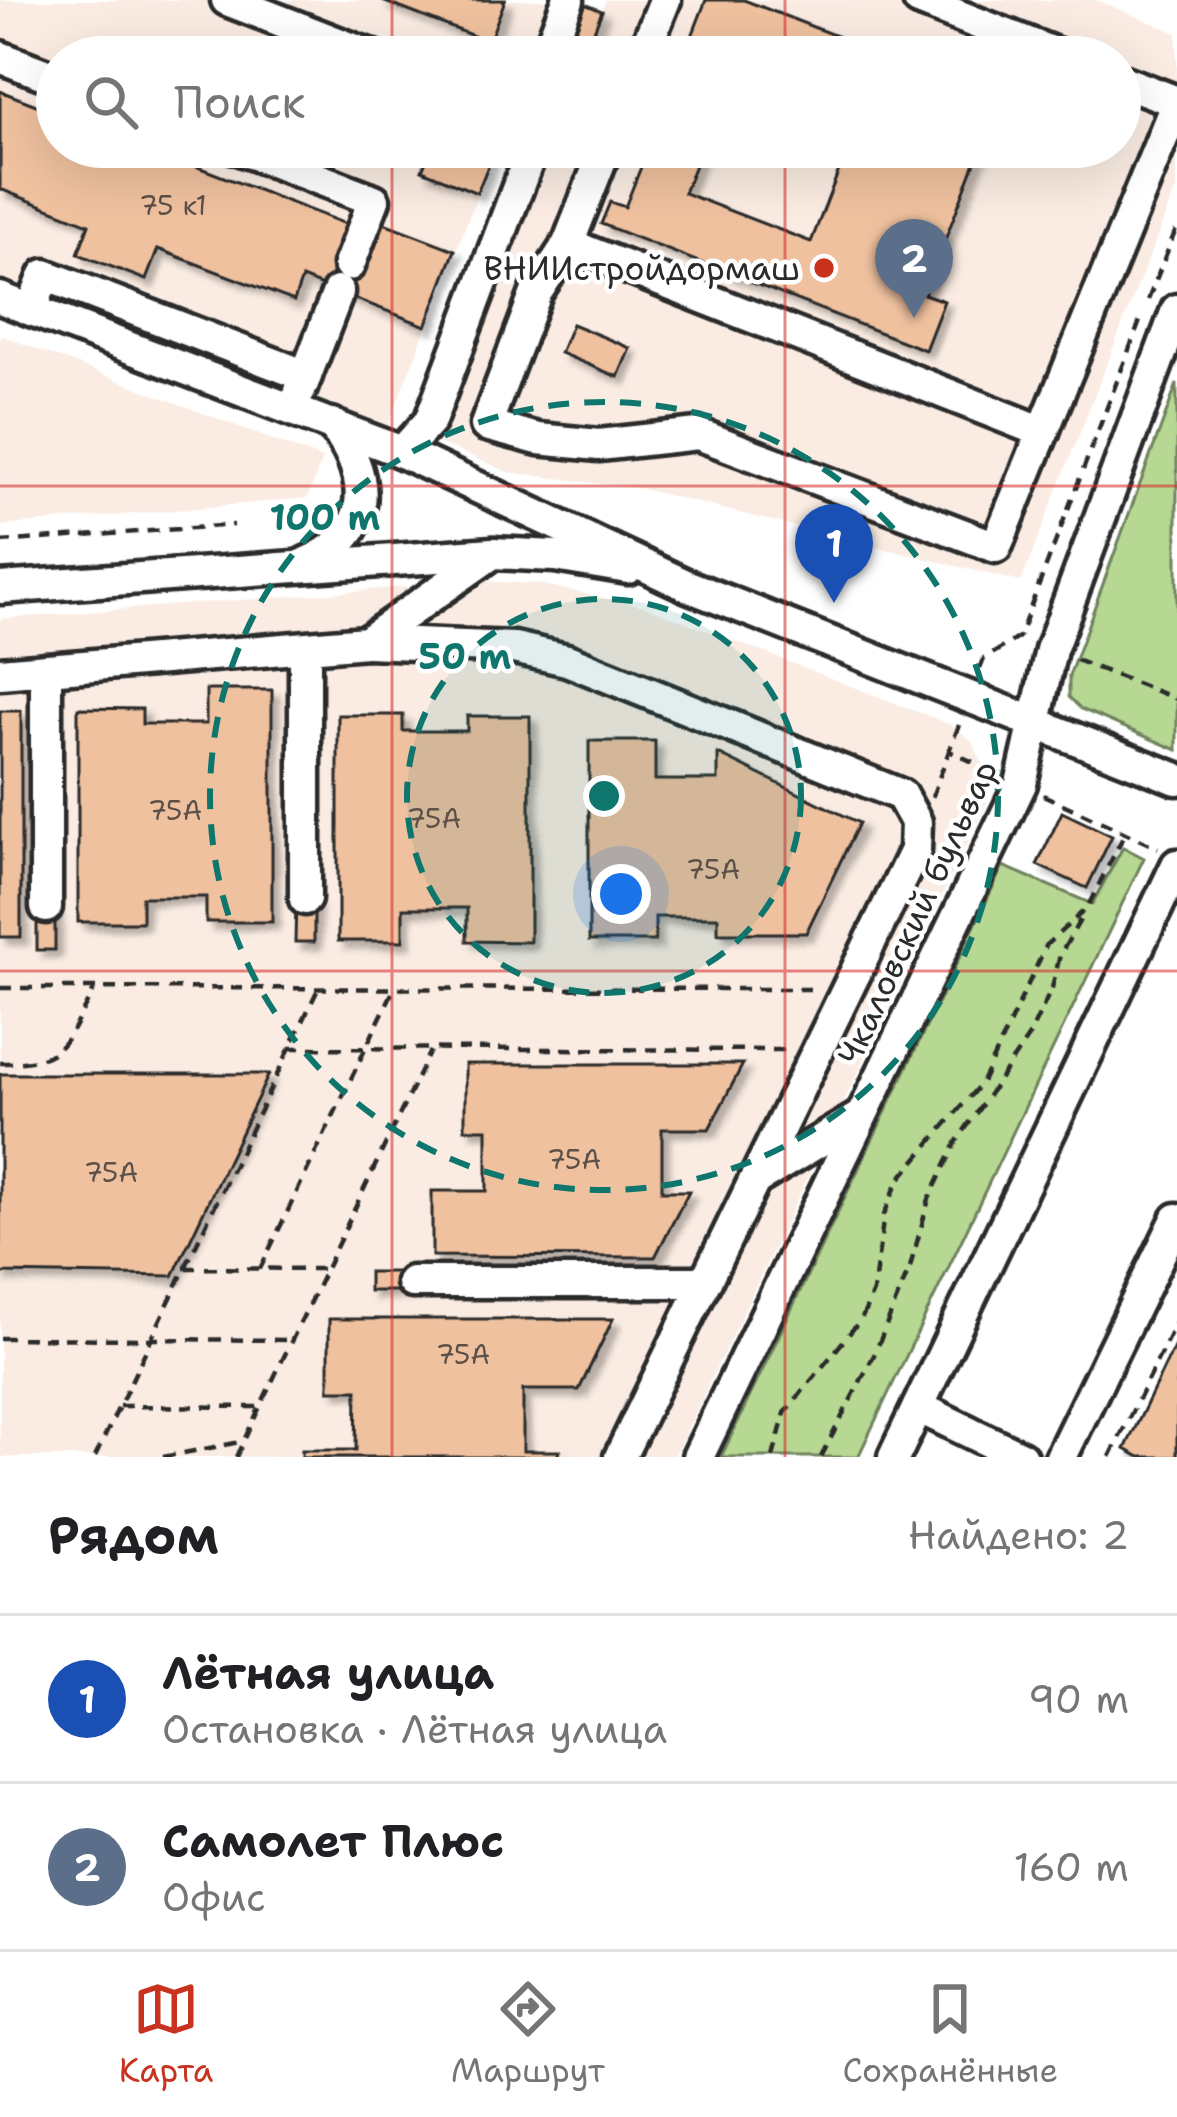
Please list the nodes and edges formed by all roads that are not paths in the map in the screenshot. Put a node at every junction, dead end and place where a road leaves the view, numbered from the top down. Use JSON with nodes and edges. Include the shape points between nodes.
{"nodes":[{"id":1,"x":227,"y":0,"type":"edge"},
{"id":2,"x":568,"y":0,"type":"edge"},
{"id":3,"x":664,"y":0,"type":"edge"},
{"id":4,"x":924,"y":1,"type":"edge"},
{"id":5,"x":320,"y":36,"type":"edge"},
{"id":6,"x":554,"y":36,"type":"edge"},
{"id":7,"x":650,"y":36,"type":"edge"},
{"id":8,"x":1011,"y":36,"type":"edge"},
{"id":9,"x":0,"y":57,"type":"edge"},
{"id":10,"x":36,"y":71,"type":"edge"},
{"id":11,"x":1141,"y":88,"type":"edge"},
{"id":12,"x":290,"y":168,"type":"edge"},
{"id":13,"x":525,"y":168,"type":"edge"},
{"id":14,"x":598,"y":168,"type":"edge"},
{"id":15,"x":568,"y":244,"type":"junction"},
{"id":16,"x":0,"y":298,"type":"edge"},
{"id":17,"x":31,"y":310,"type":"junction"},
{"id":18,"x":1177,"y":310,"type":"edge"},
{"id":19,"x":306,"y":376,"type":"junction"},
{"id":20,"x":293,"y":408,"type":"junction"},
{"id":21,"x":332,"y":424,"type":"junction"},
{"id":22,"x":1043,"y":432,"type":"junction"},
{"id":23,"x":402,"y":452,"type":"junction"},
{"id":24,"x":493,"y":553,"type":"junction"},
{"id":25,"x":295,"y":568,"type":"junction"},
{"id":26,"x":688,"y":586,"type":"junction"},
{"id":27,"x":0,"y":588,"type":"edge"},
{"id":28,"x":366,"y":642,"type":"junction"},
{"id":29,"x":305,"y":648,"type":"junction"},
{"id":30,"x":46,"y":669,"type":"junction"},
{"id":31,"x":0,"y":673,"type":"edge"},
{"id":32,"x":1034,"y":720,"type":"junction"},
{"id":33,"x":1177,"y":779,"type":"edge"},
{"id":34,"x":1177,"y":866,"type":"edge"},
{"id":35,"x":305,"y":899,"type":"dead end"},
{"id":36,"x":46,"y":907,"type":"dead end"},
{"id":37,"x":862,"y":1116,"type":"junction"},
{"id":38,"x":755,"y":1180,"type":"junction"},
{"id":39,"x":1177,"y":1219,"type":"edge"},
{"id":40,"x":412,"y":1282,"type":"dead end"},
{"id":41,"x":705,"y":1282,"type":"junction"},
{"id":42,"x":918,"y":1407,"type":"junction"},
{"id":43,"x":620,"y":1457,"type":"edge"},
{"id":44,"x":698,"y":1457,"type":"edge"},
{"id":45,"x":894,"y":1457,"type":"edge"},
{"id":46,"x":1021,"y":1457,"type":"edge"},
{"id":47,"x":1061,"y":1457,"type":"edge"}],
"edges":[{"from":1,"to":5,"type":"street"},
{"from":2,"to":6,"type":"street"},
{"from":3,"to":7,"type":"street"},
{"from":4,"to":8,"type":"street"},
{"from":9,"to":10,"type":"street"},
{"from":11,"to":22,"type":"street","via":[[1177,102]]},
{"from":12,"to":19,"type":"street","via":[[374,200]]},
{"from":13,"to":23,"type":"street","via":[[430,421]]},
{"from":14,"to":15,"type":"street"},
{"from":15,"to":22,"type":"street"},
{"from":15,"to":22,"type":"street","via":[[536,293],[486,425],[599,445],[698,434],[996,547]]},
{"from":16,"to":17,"type":"street"},
{"from":17,"to":19,"type":"street","via":[[44,275]]},
{"from":17,"to":20,"type":"street"},
{"from":18,"to":32,"type":"street","name":"Чкаловский бульвар","via":[[1051,650]]},
{"from":19,"to":20,"type":"street"},
{"from":20,"to":21,"type":"street"},
{"from":21,"to":23,"type":"street"},
{"from":21,"to":25,"type":"street","via":[[353,452],[363,488],[353,529],[327,555]]},
{"from":23,"to":26,"type":"street"},
{"from":24,"to":25,"type":"street"},
{"from":24,"to":26,"type":"street","via":[[611,563]]},
{"from":24,"to":28,"type":"street"},
{"from":25,"to":27,"type":"street"},
{"from":26,"to":32,"type":"street"},
{"from":28,"to":29,"type":"street"},
{"from":28,"to":38,"type":"street","via":[[460,643],[566,660],[902,795],[916,822],[915,850]]},
{"from":29,"to":30,"type":"street"},
{"from":29,"to":35,"type":"street"},
{"from":30,"to":31,"type":"street"},
{"from":30,"to":36,"type":"street"},
{"from":32,"to":33,"type":"street"},
{"from":32,"to":37,"type":"street","name":"Чкаловский бульвар","via":[[1021,784]]},
{"from":34,"to":42,"type":"street"},
{"from":37,"to":38,"type":"street"},
{"from":37,"to":44,"type":"street","name":"Чкаловский бульвар"},
{"from":38,"to":41,"type":"street"},
{"from":39,"to":47,"type":"street"},
{"from":40,"to":41,"type":"street"},
{"from":41,"to":43,"type":"street"},
{"from":42,"to":45,"type":"street"},
{"from":42,"to":46,"type":"street"}]}
